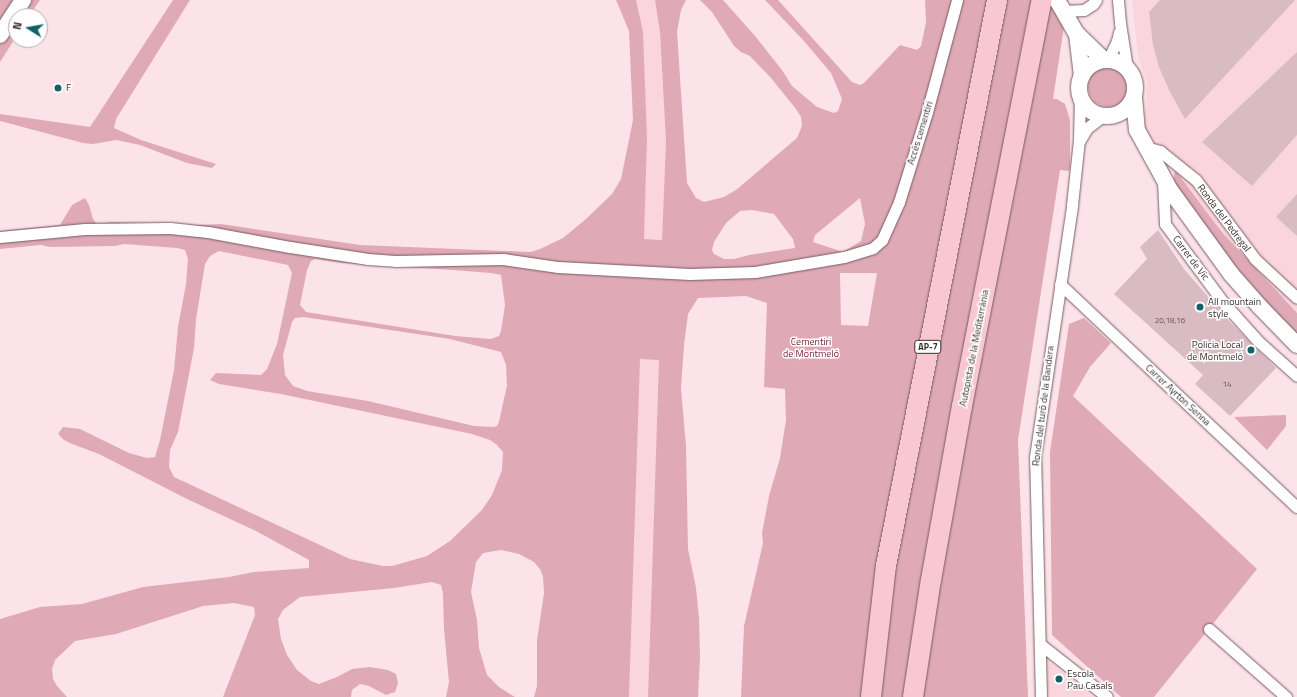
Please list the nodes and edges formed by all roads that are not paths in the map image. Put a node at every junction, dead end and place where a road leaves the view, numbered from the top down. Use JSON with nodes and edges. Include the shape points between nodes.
{"nodes":[{"id":1,"x":23,"y":0,"type":"edge"},
{"id":2,"x":957,"y":0,"type":"edge"},
{"id":3,"x":997,"y":0,"type":"edge"},
{"id":4,"x":1042,"y":0,"type":"edge"},
{"id":5,"x":1096,"y":0,"type":"edge"},
{"id":6,"x":1118,"y":0,"type":"edge"},
{"id":7,"x":1060,"y":5,"type":"edge"},
{"id":8,"x":1120,"y":24,"type":"junction"},
{"id":9,"x":1077,"y":34,"type":"junction"},
{"id":10,"x":0,"y":35,"type":"edge"},
{"id":11,"x":1106,"y":60,"type":"junction"},
{"id":12,"x":1127,"y":68,"type":"junction"},
{"id":13,"x":1082,"y":76,"type":"junction"},
{"id":14,"x":1080,"y":95,"type":"junction"},
{"id":15,"x":1134,"y":97,"type":"junction"},
{"id":16,"x":1107,"y":116,"type":"junction"},
{"id":17,"x":1137,"y":130,"type":"junction"},
{"id":18,"x":1079,"y":140,"type":"junction"},
{"id":19,"x":1145,"y":147,"type":"junction"},
{"id":20,"x":1163,"y":179,"type":"junction"},
{"id":21,"x":0,"y":237,"type":"edge"},
{"id":22,"x":1060,"y":284,"type":"junction"},
{"id":23,"x":1297,"y":298,"type":"edge"},
{"id":24,"x":1297,"y":345,"type":"edge"},
{"id":25,"x":1297,"y":376,"type":"edge"},
{"id":26,"x":1297,"y":507,"type":"edge"},
{"id":27,"x":1209,"y":629,"type":"dead end"},
{"id":28,"x":1040,"y":644,"type":"junction"},
{"id":29,"x":871,"y":697,"type":"edge"},
{"id":30,"x":913,"y":697,"type":"edge"},
{"id":31,"x":1041,"y":697,"type":"edge"},
{"id":32,"x":1106,"y":697,"type":"edge"},
{"id":33,"x":1286,"y":697,"type":"edge"}],
"edges":[{"from":1,"to":10,"type":"street"},
{"from":2,"to":21,"type":"street","name":"Accés cementiri","via":[[927,112],[899,202],[882,240],[873,248],[844,257],[755,272],[690,274],[558,267],[503,259],[395,261],[170,228],[85,229]]},
{"from":3,"to":29,"type":"highway","number":"AP-7","via":[[886,566]]},
{"from":4,"to":30,"type":"highway","name":"Autopista de la Mediterrània","via":[[962,406]]},
{"from":5,"to":7,"type":"street","via":[[1084,10]]},
{"from":6,"to":8,"type":"street"},
{"from":7,"to":9,"type":"street"},
{"from":8,"to":11,"type":"street","via":[[1117,41]]},
{"from":8,"to":12,"type":"street"},
{"from":9,"to":11,"type":"street"},
{"from":9,"to":13,"type":"street"},
{"from":11,"to":12,"type":"street","via":[[1118,62]]},
{"from":11,"to":13,"type":"street","via":[[1091,65]]},
{"from":12,"to":15,"type":"street","via":[[1135,81]]},
{"from":13,"to":14,"type":"street","via":[[1079,85]]},
{"from":14,"to":16,"type":"street","via":[[1090,111]]},
{"from":14,"to":18,"type":"street","name":"Ronda del turó de la Bandera"},
{"from":15,"to":16,"type":"street","via":[[1124,111]]},
{"from":15,"to":17,"type":"street","name":"Carrer de Vic"},
{"from":16,"to":17,"type":"street","via":[[1125,122]]},
{"from":16,"to":18,"type":"street","via":[[1087,128]]},
{"from":17,"to":19,"type":"street","name":"Carrer de Vic"},
{"from":18,"to":22,"type":"street","name":"Ronda del turó de la Bandera"},
{"from":19,"to":20,"type":"street","name":"Carrer de Vic"},
{"from":19,"to":23,"type":"street","name":"Ronda del Pedregal","via":[[1160,151],[1196,180],[1255,259]]},
{"from":20,"to":24,"type":"street","name":"Carrer de Vic","via":[[1199,232],[1232,274]]},
{"from":20,"to":25,"type":"street","name":"Carrer de Vic","via":[[1165,224],[1223,302],[1258,341]]},
{"from":22,"to":26,"type":"street","name":"Carrer Ayrton Senna"},
{"from":22,"to":28,"type":"street","name":"Ronda del turó de la Bandera","via":[[1035,457]]},
{"from":27,"to":33,"type":"street"},
{"from":28,"to":31,"type":"street","name":"Ronda del turó de la Bandera"},
{"from":28,"to":32,"type":"street"}]}
